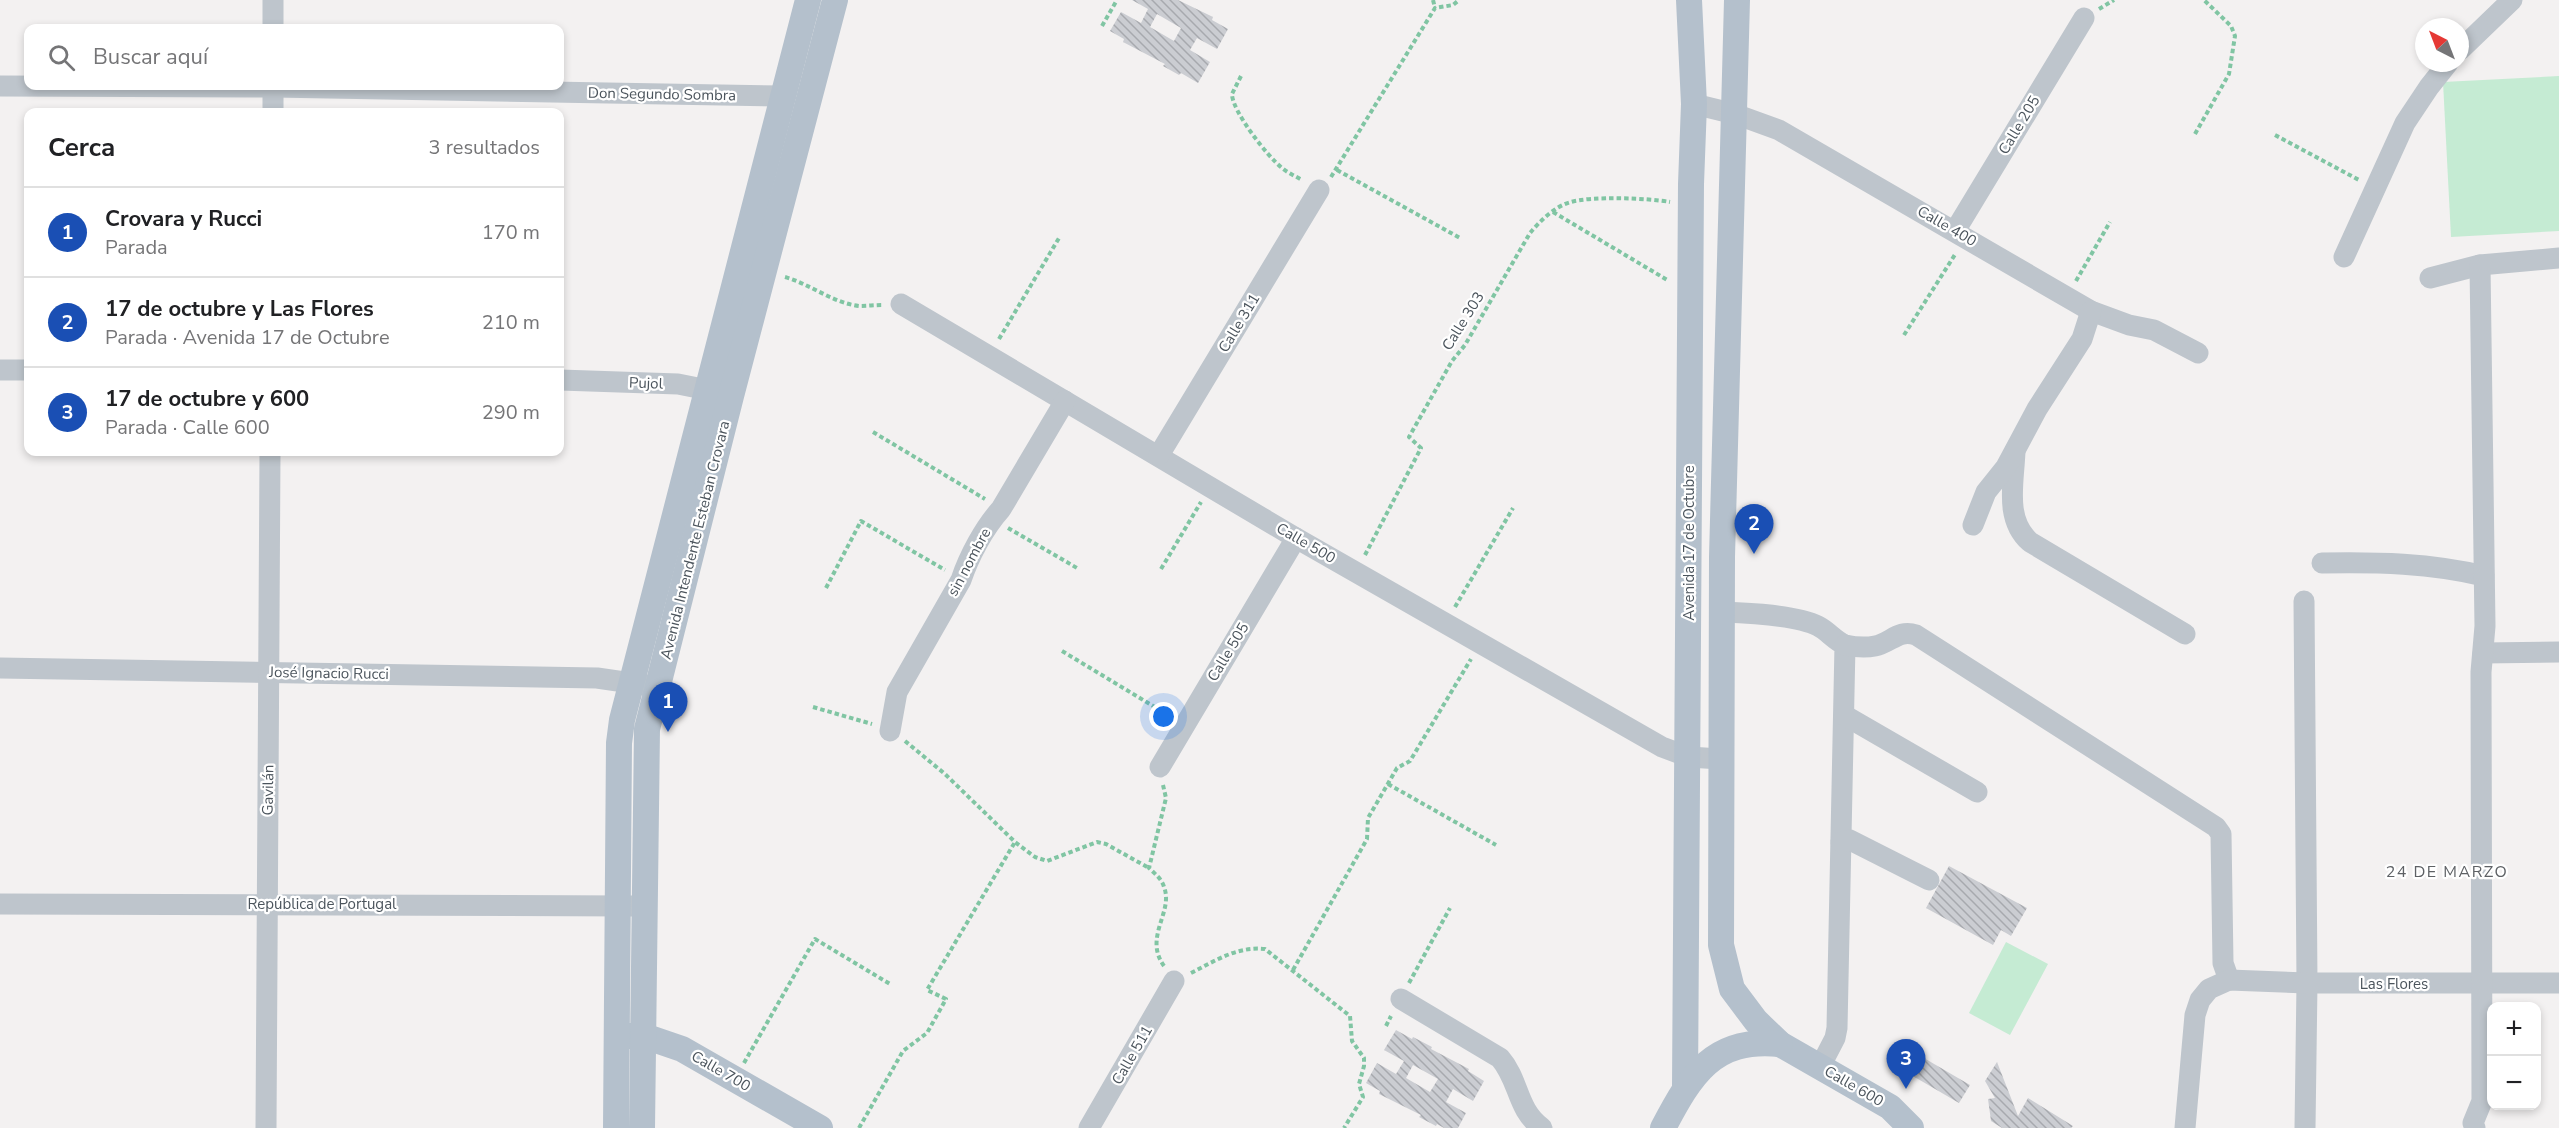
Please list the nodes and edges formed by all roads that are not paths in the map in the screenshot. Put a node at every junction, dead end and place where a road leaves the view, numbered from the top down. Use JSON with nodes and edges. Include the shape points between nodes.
{"nodes":[{"id":1,"x":273,"y":0,"type":"edge"},
{"id":2,"x":808,"y":0,"type":"edge"},
{"id":3,"x":835,"y":0,"type":"edge"},
{"id":4,"x":1689,"y":0,"type":"edge"},
{"id":5,"x":1737,"y":0,"type":"edge"},
{"id":6,"x":2512,"y":0,"type":"edge"},
{"id":7,"x":2084,"y":18,"type":"dead end"},
{"id":8,"x":273,"y":24,"type":"edge"},
{"id":9,"x":2469,"y":41,"type":"edge"},
{"id":10,"x":2441,"y":72,"type":"edge"},
{"id":11,"x":0,"y":86,"type":"edge"},
{"id":12,"x":24,"y":86,"type":"edge"},
{"id":13,"x":273,"y":90,"type":"edge"},
{"id":14,"x":477,"y":90,"type":"edge"},
{"id":15,"x":783,"y":96,"type":"junction"},
{"id":16,"x":1694,"y":104,"type":"junction"},
{"id":17,"x":273,"y":108,"type":"edge"},
{"id":18,"x":1735,"y":114,"type":"junction"},
{"id":19,"x":1319,"y":190,"type":"road end"},
{"id":20,"x":1961,"y":234,"type":"junction"},
{"id":21,"x":2344,"y":257,"type":"dead end"},
{"id":22,"x":2559,"y":258,"type":"edge"},
{"id":23,"x":2480,"y":265,"type":"junction"},
{"id":24,"x":2430,"y":278,"type":"dead end"},
{"id":25,"x":901,"y":304,"type":"road end"},
{"id":26,"x":2091,"y":311,"type":"junction"},
{"id":27,"x":2198,"y":353,"type":"dead end"},
{"id":28,"x":0,"y":370,"type":"edge"},
{"id":29,"x":24,"y":370,"type":"edge"},
{"id":30,"x":564,"y":380,"type":"edge"},
{"id":31,"x":719,"y":392,"type":"junction"},
{"id":32,"x":1065,"y":401,"type":"junction"},
{"id":33,"x":2015,"y":451,"type":"junction"},
{"id":34,"x":1159,"y":455,"type":"junction"},
{"id":35,"x":270,"y":456,"type":"edge"},
{"id":36,"x":1973,"y":525,"type":"dead end"},
{"id":37,"x":1296,"y":538,"type":"junction"},
{"id":38,"x":2322,"y":563,"type":"dead end"},
{"id":39,"x":2484,"y":576,"type":"junction"},
{"id":40,"x":2304,"y":601,"type":"dead end"},
{"id":41,"x":1723,"y":612,"type":"junction"},
{"id":42,"x":2185,"y":634,"type":"dead end"},
{"id":43,"x":1845,"y":645,"type":"junction"},
{"id":44,"x":2559,"y":652,"type":"edge"},
{"id":45,"x":2483,"y":654,"type":"junction"},
{"id":46,"x":0,"y":668,"type":"edge"},
{"id":47,"x":269,"y":671,"type":"junction"},
{"id":48,"x":632,"y":682,"type":"junction"},
{"id":49,"x":657,"y":688,"type":"junction"},
{"id":50,"x":1844,"y":715,"type":"junction"},
{"id":51,"x":890,"y":731,"type":"road end"},
{"id":52,"x":1689,"y":757,"type":"junction"},
{"id":53,"x":1720,"y":759,"type":"junction"},
{"id":54,"x":1160,"y":767,"type":"road end"},
{"id":55,"x":1977,"y":792,"type":"dead end"},
{"id":56,"x":1841,"y":842,"type":"junction"},
{"id":57,"x":1929,"y":880,"type":"dead end"},
{"id":58,"x":0,"y":904,"type":"edge"},
{"id":59,"x":267,"y":904,"type":"junction"},
{"id":60,"x":631,"y":906,"type":"junction"},
{"id":61,"x":2229,"y":980,"type":"junction"},
{"id":62,"x":1174,"y":981,"type":"road end"},
{"id":63,"x":2307,"y":983,"type":"junction"},
{"id":64,"x":2559,"y":983,"type":"edge"},
{"id":65,"x":2481,"y":984,"type":"junction"},
{"id":66,"x":1401,"y":999,"type":"road end"},
{"id":67,"x":615,"y":1036,"type":"junction"},
{"id":68,"x":644,"y":1036,"type":"junction"},
{"id":69,"x":1780,"y":1044,"type":"junction"},
{"id":70,"x":1820,"y":1067,"type":"junction"},
{"id":71,"x":1685,"y":1086,"type":"junction"},
{"id":72,"x":1890,"y":1107,"type":"junction"},
{"id":73,"x":266,"y":1128,"type":"edge"},
{"id":74,"x":616,"y":1128,"type":"edge"},
{"id":75,"x":642,"y":1128,"type":"edge"},
{"id":76,"x":820,"y":1128,"type":"edge"},
{"id":77,"x":1089,"y":1128,"type":"edge"},
{"id":78,"x":1542,"y":1128,"type":"edge"},
{"id":79,"x":1663,"y":1128,"type":"edge"},
{"id":80,"x":1911,"y":1128,"type":"edge"},
{"id":81,"x":1927,"y":1128,"type":"edge"},
{"id":82,"x":2185,"y":1128,"type":"edge"},
{"id":83,"x":2305,"y":1128,"type":"edge"},
{"id":84,"x":2475,"y":1128,"type":"edge"}],
"edges":[{"from":1,"to":8,"type":"street"},
{"from":2,"to":15,"type":"main road","name":"Avenida Intendente Esteban Crovara"},
{"from":3,"to":31,"type":"main road","name":"Avenida Intendente Esteban Crovara"},
{"from":4,"to":16,"type":"main road","name":"Avenida 17 de Octubre"},
{"from":5,"to":18,"type":"main road"},
{"from":6,"to":9,"type":"street"},
{"from":7,"to":20,"type":"street","name":"Calle 205"},
{"from":10,"to":21,"type":"street","via":[[2405,123]]},
{"from":11,"to":12,"type":"street","name":"Don Segundo Sombra"},
{"from":13,"to":17,"type":"street"},
{"from":14,"to":15,"type":"street","name":"Don Segundo Sombra"},
{"from":15,"to":31,"type":"main road","name":"Avenida Intendente Esteban Crovara"},
{"from":16,"to":18,"type":"street","name":"Calle 400"},
{"from":16,"to":52,"type":"main road","name":"Avenida 17 de Octubre"},
{"from":18,"to":20,"type":"street","name":"Calle 400","via":[[1779,130]]},
{"from":18,"to":41,"type":"main road"},
{"from":19,"to":34,"type":"street","name":"Calle 311"},
{"from":20,"to":26,"type":"street","name":"Calle 400"},
{"from":22,"to":23,"type":"street"},
{"from":23,"to":24,"type":"street"},
{"from":23,"to":39,"type":"street"},
{"from":25,"to":32,"type":"street","name":"Calle 500"},
{"from":26,"to":27,"type":"street","name":"Calle 400","via":[[2154,330]]},
{"from":26,"to":33,"type":"street","via":[[2082,339]]},
{"from":28,"to":29,"type":"street"},
{"from":30,"to":31,"type":"street","name":"Pujol","via":[[678,384]]},
{"from":31,"to":48,"type":"main road","name":"Avenida Intendente Esteban Crovara"},
{"from":31,"to":49,"type":"main road","name":"Avenida Intendente Esteban Crovara"},
{"from":32,"to":34,"type":"street","name":"Calle 500"},
{"from":32,"to":51,"type":"street","name":"sin nombre","via":[[897,692]]},
{"from":33,"to":36,"type":"street","via":[[1986,492]]},
{"from":33,"to":42,"type":"street","via":[[2013,513],[2022,536]]},
{"from":34,"to":37,"type":"street","name":"Calle 500"},
{"from":35,"to":47,"type":"street","name":"Gavilán"},
{"from":37,"to":52,"type":"street","name":"Calle 500","via":[[1662,747]]},
{"from":37,"to":54,"type":"street","name":"Calle 505"},
{"from":38,"to":39,"type":"street","via":[[2389,562]]},
{"from":39,"to":45,"type":"street"},
{"from":40,"to":63,"type":"street"},
{"from":41,"to":43,"type":"street","via":[[1806,621]]},
{"from":41,"to":53,"type":"main road"},
{"from":43,"to":50,"type":"street"},
{"from":43,"to":61,"type":"street","via":[[1876,646],[1899,634],[1916,635],[2216,828],[2221,834],[2223,963]]},
{"from":44,"to":45,"type":"street"},
{"from":45,"to":65,"type":"street"},
{"from":46,"to":47,"type":"street","name":"José Ignacio Rucci"},
{"from":47,"to":48,"type":"street","name":"José Ignacio Rucci"},
{"from":47,"to":59,"type":"street","name":"Gavilán"},
{"from":48,"to":49,"type":"street","name":"José Ignacio Rucci"},
{"from":48,"to":60,"type":"main road","name":"Avenida Intendente Esteban Crovara","via":[[619,743]]},
{"from":49,"to":60,"type":"main road","name":"Avenida Intendente Esteban Crovara","via":[[647,729]]},
{"from":50,"to":55,"type":"street"},
{"from":50,"to":56,"type":"street"},
{"from":52,"to":53,"type":"street","name":"Calle 500"},
{"from":52,"to":71,"type":"main road","name":"Avenida 17 de Octubre"},
{"from":53,"to":69,"type":"main road","via":[[1720,921],[1726,971],[1740,1001]]},
{"from":56,"to":57,"type":"street","via":[[1850,840]]},
{"from":56,"to":70,"type":"street","via":[[1838,1028]]},
{"from":58,"to":59,"type":"street","name":"República de Portugal"},
{"from":59,"to":60,"type":"street","name":"República de Portugal"},
{"from":59,"to":73,"type":"street","name":"Gavilán"},
{"from":60,"to":67,"type":"main road","name":"Avenida Intendente Esteban Crovara"},
{"from":60,"to":68,"type":"main road","name":"Avenida Intendente Esteban Crovara"},
{"from":61,"to":63,"type":"street","name":"Las Flores"},
{"from":61,"to":82,"type":"street","via":[[2209,989],[2195,1015]]},
{"from":62,"to":77,"type":"street","name":"Calle 511"},
{"from":63,"to":65,"type":"street","name":"Las Flores"},
{"from":63,"to":83,"type":"street"},
{"from":64,"to":65,"type":"street","name":"Las Flores"},
{"from":65,"to":84,"type":"street","via":[[2482,1101],[2473,1123]]},
{"from":66,"to":78,"type":"street","via":[[1500,1058],[1509,1068],[1530,1120]]},
{"from":67,"to":68,"type":"main road","name":"Calle 700"},
{"from":67,"to":74,"type":"main road","name":"Avenida Intendente Esteban Crovara"},
{"from":68,"to":75,"type":"main road","name":"Avenida Intendente Esteban Crovara"},
{"from":68,"to":76,"type":"main road","name":"Calle 700","via":[[682,1049]]},
{"from":69,"to":70,"type":"main road","name":"Calle 600"},
{"from":69,"to":71,"type":"main road","via":[[1761,1042],[1719,1055]]},
{"from":70,"to":72,"type":"main road","name":"Calle 600"},
{"from":71,"to":79,"type":"main road"},
{"from":72,"to":80,"type":"main road"},
{"from":72,"to":81,"type":"street","name":"Calle 600"}]}
